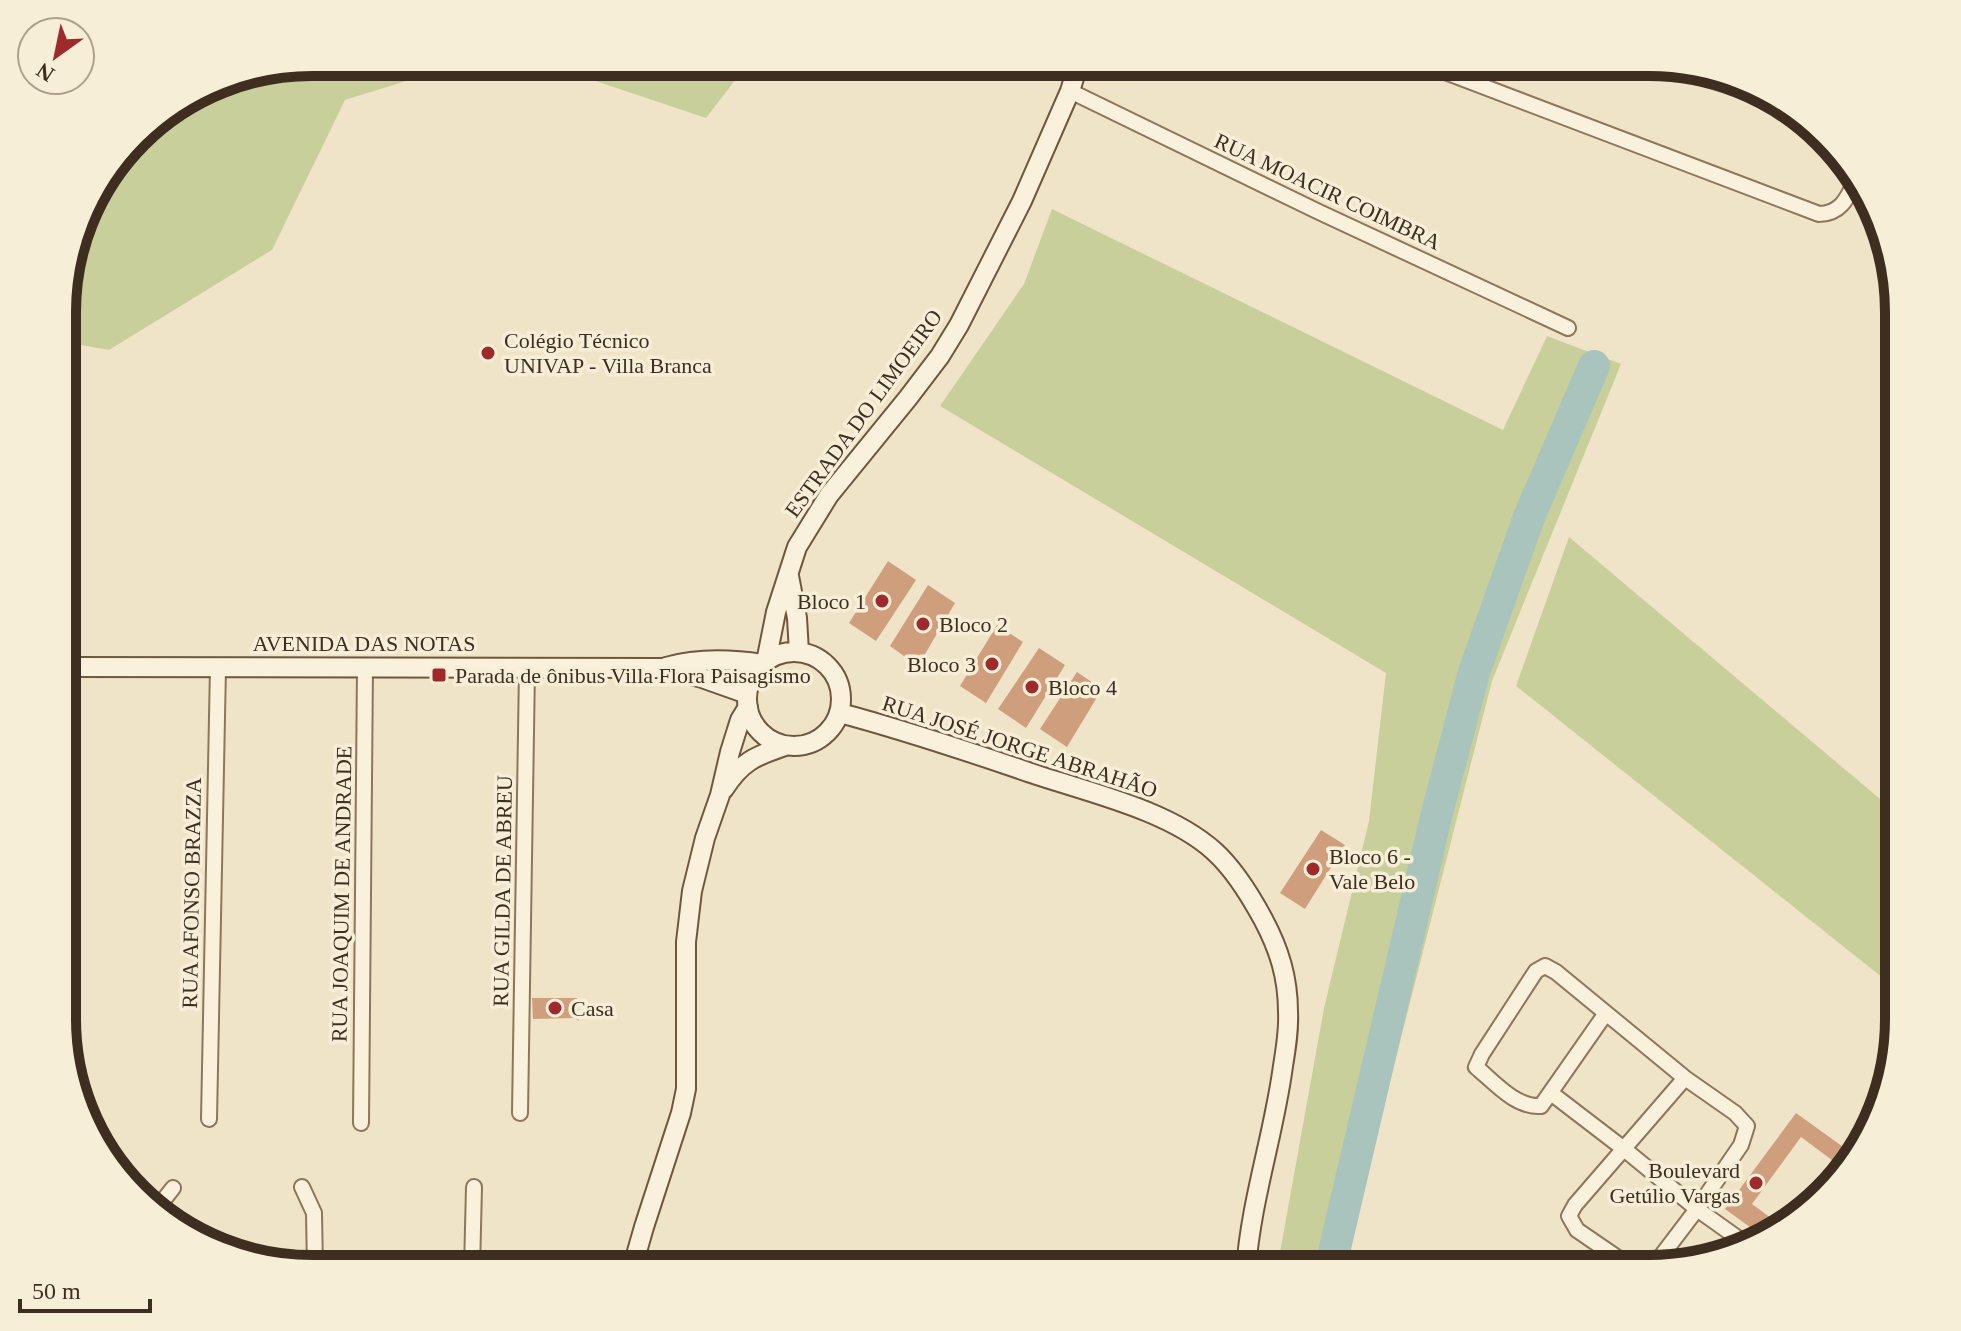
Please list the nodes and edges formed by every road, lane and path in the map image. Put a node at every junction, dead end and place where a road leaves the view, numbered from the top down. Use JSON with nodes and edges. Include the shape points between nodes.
{"nodes":[{"id":1,"x":1075,"y":76,"type":"edge"},
{"id":2,"x":1456,"y":76,"type":"edge"},
{"id":3,"x":1070,"y":91,"type":"junction"},
{"id":4,"x":1851,"y":191,"type":"edge"},
{"id":5,"x":1568,"y":328,"type":"dead end"},
{"id":6,"x":789,"y":576,"type":"junction"},
{"id":7,"x":799,"y":652,"type":"junction"},
{"id":8,"x":764,"y":663,"type":"junction"},
{"id":9,"x":365,"y":666,"type":"junction"},
{"id":10,"x":76,"y":667,"type":"edge"},
{"id":11,"x":218,"y":667,"type":"junction"},
{"id":12,"x":663,"y":668,"type":"junction"},
{"id":13,"x":527,"y":669,"type":"junction"},
{"id":14,"x":747,"y":700,"type":"junction"},
{"id":15,"x":840,"y":713,"type":"junction"},
{"id":16,"x":785,"y":746,"type":"junction"},
{"id":17,"x":720,"y":795,"type":"junction"},
{"id":18,"x":1606,"y":1013,"type":"junction"},
{"id":19,"x":1685,"y":1078,"type":"junction"},
{"id":20,"x":1551,"y":1093,"type":"junction"},
{"id":21,"x":520,"y":1113,"type":"dead end"},
{"id":22,"x":209,"y":1119,"type":"dead end"},
{"id":23,"x":361,"y":1123,"type":"dead end"},
{"id":24,"x":1624,"y":1149,"type":"junction"},
{"id":25,"x":302,"y":1187,"type":"dead end"},
{"id":26,"x":474,"y":1187,"type":"dead end"},
{"id":27,"x":173,"y":1188,"type":"dead end"},
{"id":28,"x":163,"y":1201,"type":"edge"},
{"id":29,"x":1697,"y":1209,"type":"junction"},
{"id":30,"x":1737,"y":1238,"type":"edge"},
{"id":31,"x":1248,"y":1254,"type":"edge"},
{"id":32,"x":1612,"y":1254,"type":"edge"},
{"id":33,"x":1663,"y":1254,"type":"edge"},
{"id":34,"x":315,"y":1255,"type":"edge"},
{"id":35,"x":472,"y":1255,"type":"edge"},
{"id":36,"x":636,"y":1255,"type":"edge"}],
"edges":[{"from":1,"to":3,"type":"main road","name":"ESTRADA DO LIMOEIRO"},
{"from":2,"to":4,"type":"street","via":[[1808,211],[1839,210]]},
{"from":3,"to":5,"type":"street","name":"RUA MOACIR COIMBRA"},
{"from":3,"to":6,"type":"main road","name":"ESTRADA DO LIMOEIRO","via":[[959,325],[829,495],[797,547]]},
{"from":6,"to":7,"type":"main road"},
{"from":6,"to":8,"type":"main road","name":"ESTRADA DO LIMOEIRO"},
{"from":7,"to":8,"type":"main road","name":"AVENIDA DAS NOTAS"},
{"from":7,"to":15,"type":"main road","via":[[834,673],[842,699]]},
{"from":8,"to":12,"type":"main road","name":"AVENIDA DAS NOTAS","via":[[695,661]]},
{"from":8,"to":14,"type":"main road","via":[[752,678]]},
{"from":9,"to":11,"type":"main road","name":"AVENIDA DAS NOTAS"},
{"from":9,"to":13,"type":"main road","name":"AVENIDA DAS NOTAS"},
{"from":9,"to":23,"type":"street","name":"RUA JOAQUIM DE ANDRADE"},
{"from":10,"to":11,"type":"main road","name":"AVENIDA DAS NOTAS"},
{"from":11,"to":22,"type":"street","name":"RUA AFONSO BRAZZA"},
{"from":12,"to":13,"type":"main road","name":"AVENIDA DAS NOTAS"},
{"from":12,"to":14,"type":"main road","name":"AVENIDA DAS NOTAS","via":[[699,677]]},
{"from":13,"to":21,"type":"street","name":"RUA GILDA DE ABREU"},
{"from":14,"to":16,"type":"main road","via":[[760,732]]},
{"from":14,"to":17,"type":"main road"},
{"from":15,"to":16,"type":"main road","via":[[819,740]]},
{"from":15,"to":31,"type":"main road","name":"RUA JOSÉ JORGE ABRAHÃO","via":[[1128,805],[1192,834],[1225,862],[1256,905],[1280,953],[1288,1011],[1279,1096]]},
{"from":16,"to":17,"type":"main road","via":[[749,760]]},
{"from":17,"to":36,"type":"main road","via":[[690,905],[686,1089]]},
{"from":18,"to":19,"type":"street"},
{"from":18,"to":20,"type":"street"},
{"from":18,"to":20,"type":"street","via":[[1556,972],[1545,966],[1536,971],[1476,1067],[1530,1107],[1541,1106]]},
{"from":19,"to":24,"type":"street"},
{"from":19,"to":29,"type":"street","via":[[1747,1126],[1741,1145]]},
{"from":20,"to":24,"type":"street"},
{"from":24,"to":29,"type":"street"},
{"from":24,"to":32,"type":"street","via":[[1569,1216],[1577,1230]]},
{"from":25,"to":34,"type":"street","via":[[314,1213]]},
{"from":26,"to":35,"type":"street"},
{"from":27,"to":28,"type":"street"},
{"from":29,"to":30,"type":"street"},
{"from":29,"to":33,"type":"street"}]}
